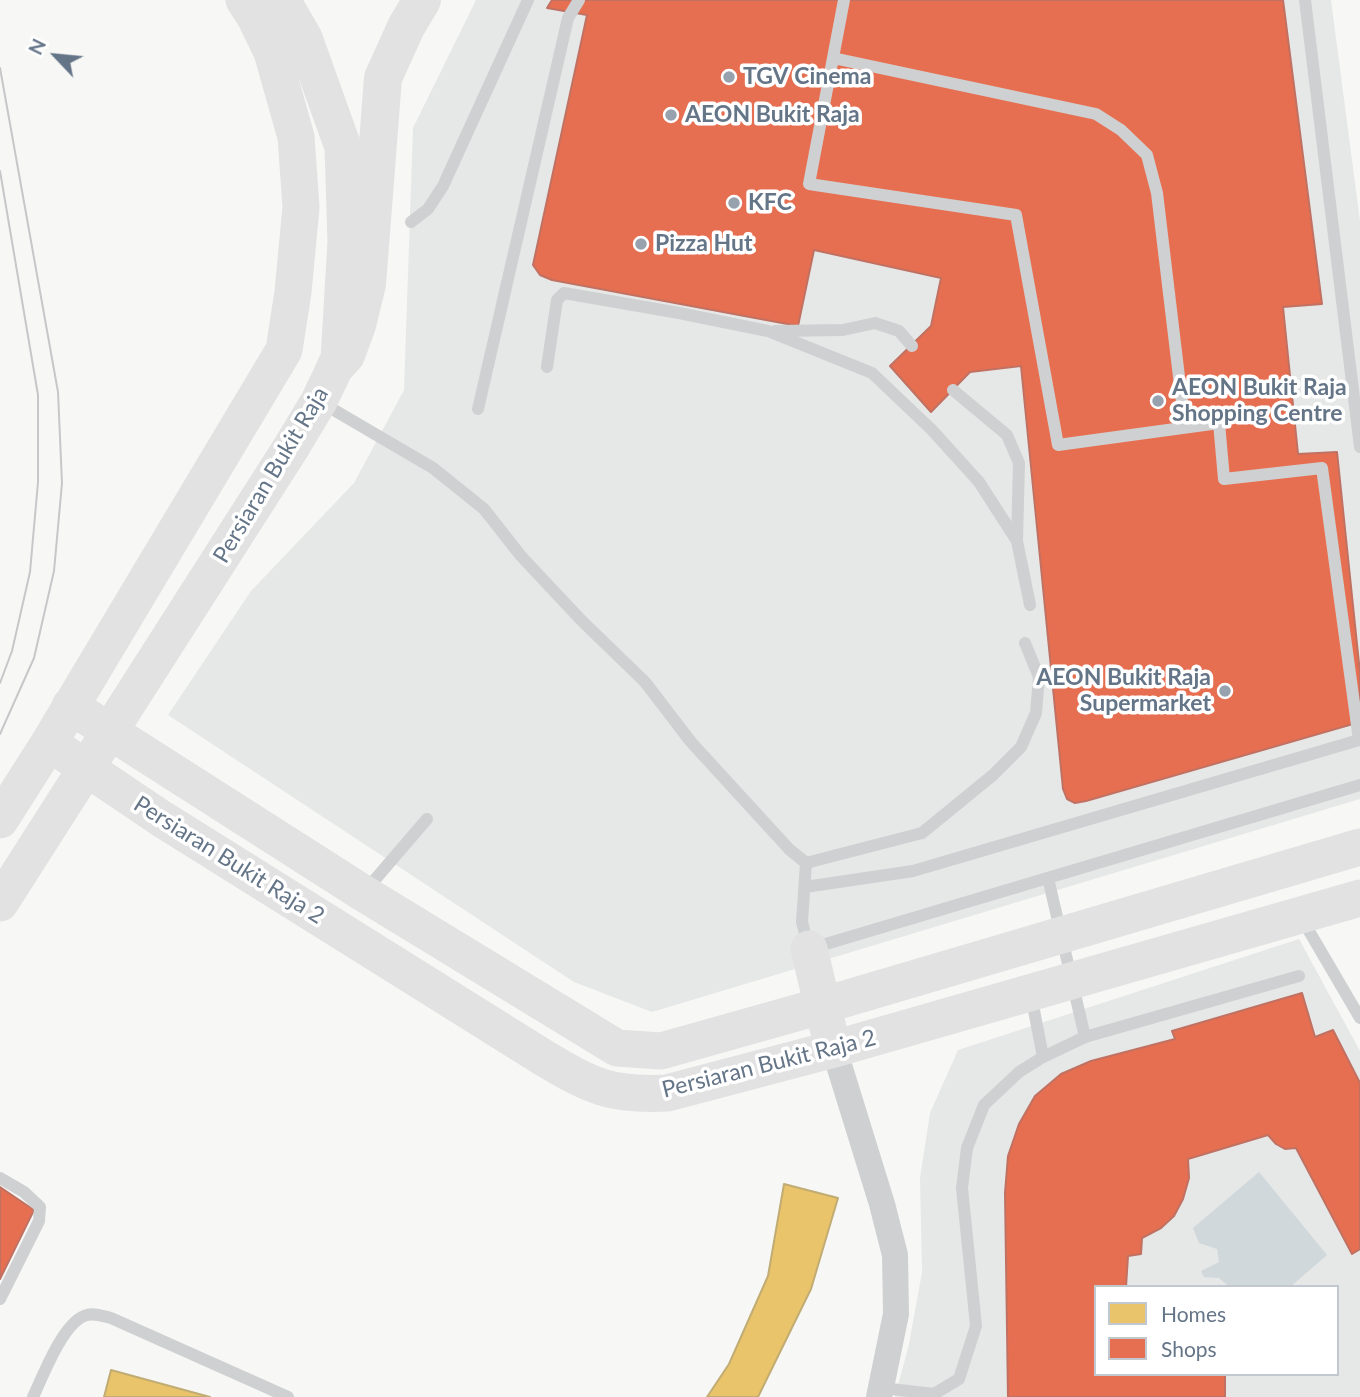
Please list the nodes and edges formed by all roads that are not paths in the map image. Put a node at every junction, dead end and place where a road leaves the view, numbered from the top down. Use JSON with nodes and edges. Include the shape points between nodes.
{"nodes":[{"id":1,"x":244,"y":0,"type":"edge"},
{"id":2,"x":282,"y":0,"type":"edge"},
{"id":3,"x":422,"y":0,"type":"edge"},
{"id":4,"x":528,"y":0,"type":"edge"},
{"id":5,"x":579,"y":0,"type":"edge"},
{"id":6,"x":844,"y":0,"type":"edge"},
{"id":7,"x":1305,"y":0,"type":"edge"},
{"id":8,"x":833,"y":58,"type":"junction"},
{"id":9,"x":411,"y":222,"type":"dead end"},
{"id":10,"x":768,"y":331,"type":"junction"},
{"id":11,"x":912,"y":346,"type":"dead end"},
{"id":12,"x":336,"y":366,"type":"junction"},
{"id":13,"x":547,"y":367,"type":"dead end"},
{"id":14,"x":953,"y":390,"type":"dead end"},
{"id":15,"x":319,"y":401,"type":"junction"},
{"id":16,"x":478,"y":410,"type":"dead end"},
{"id":17,"x":1185,"y":427,"type":"junction"},
{"id":18,"x":1360,"y":447,"type":"edge"},
{"id":19,"x":1017,"y":541,"type":"junction"},
{"id":20,"x":1030,"y":605,"type":"dead end"},
{"id":21,"x":1025,"y":643,"type":"dead end"},
{"id":22,"x":70,"y":706,"type":"junction"},
{"id":23,"x":110,"y":732,"type":"junction"},
{"id":24,"x":1359,"y":740,"type":"edge"},
{"id":25,"x":48,"y":743,"type":"junction"},
{"id":26,"x":88,"y":769,"type":"junction"},
{"id":27,"x":1360,"y":785,"type":"edge"},
{"id":28,"x":427,"y":819,"type":"dead end"},
{"id":29,"x":0,"y":820,"type":"edge"},
{"id":30,"x":1360,"y":847,"type":"edge"},
{"id":31,"x":806,"y":863,"type":"junction"},
{"id":32,"x":1048,"y":878,"type":"junction"},
{"id":33,"x":805,"y":887,"type":"junction"},
{"id":34,"x":363,"y":893,"type":"junction"},
{"id":35,"x":1360,"y":898,"type":"edge"},
{"id":36,"x":0,"y":903,"type":"edge"},
{"id":37,"x":1300,"y":915,"type":"junction"},
{"id":38,"x":1061,"y":935,"type":"junction"},
{"id":39,"x":809,"y":949,"type":"junction"},
{"id":40,"x":1298,"y":976,"type":"dead end"},
{"id":41,"x":1072,"y":981,"type":"junction"},
{"id":42,"x":1031,"y":993,"type":"junction"},
{"id":43,"x":821,"y":1006,"type":"junction"},
{"id":44,"x":1360,"y":1018,"type":"edge"},
{"id":45,"x":1085,"y":1037,"type":"junction"},
{"id":46,"x":834,"y":1049,"type":"junction"},
{"id":47,"x":1043,"y":1057,"type":"junction"},
{"id":48,"x":0,"y":1178,"type":"edge"},
{"id":49,"x":0,"y":1299,"type":"edge"},
{"id":50,"x":881,"y":1392,"type":"edge"},
{"id":51,"x":33,"y":1397,"type":"edge"},
{"id":52,"x":288,"y":1397,"type":"edge"}],
"edges":[{"from":1,"to":22,"type":"street","via":[[272,52],[296,137],[300,207],[284,349]]},
{"from":2,"to":12,"type":"street","name":"Persiaran Bukit Raja","via":[[304,38],[343,147],[346,242]]},
{"from":3,"to":12,"type":"highway","via":[[383,78],[366,284],[357,326],[346,355]]},
{"from":4,"to":9,"type":"lane","via":[[443,186],[428,209]]},
{"from":5,"to":16,"type":"lane","via":[[568,18]]},
{"from":6,"to":8,"type":"lane"},
{"from":7,"to":18,"type":"lane"},
{"from":8,"to":17,"type":"lane","via":[[1096,114],[1147,155],[1157,194]]},
{"from":8,"to":17,"type":"lane","via":[[809,184],[1017,215],[1058,445]]},
{"from":10,"to":11,"type":"lane","via":[[844,330],[875,323],[900,331]]},
{"from":10,"to":13,"type":"lane","via":[[565,293],[557,300]]},
{"from":10,"to":19,"type":"lane","via":[[872,373],[979,482]]},
{"from":12,"to":15,"type":"street","name":"Persiaran Bukit Raja"},
{"from":14,"to":19,"type":"lane","via":[[1007,435],[1011,444],[1019,463]]},
{"from":15,"to":23,"type":"street","name":"Persiaran Bukit Raja"},
{"from":15,"to":31,"type":"lane","via":[[433,468],[484,509],[521,556],[645,682],[691,742]]},
{"from":17,"to":24,"type":"lane","via":[[1219,423],[1224,480],[1322,468]]},
{"from":19,"to":20,"type":"lane"},
{"from":21,"to":31,"type":"lane","via":[[1039,677],[1036,713],[1021,747],[922,833]]},
{"from":22,"to":23,"type":"street","name":"Persiaran Bukit Raja 2"},
{"from":22,"to":25,"type":"street"},
{"from":23,"to":26,"type":"street","name":"Persiaran Bukit Raja"},
{"from":23,"to":34,"type":"street","name":"Persiaran Bukit Raja 2"},
{"from":24,"to":33,"type":"lane","via":[[913,871]]},
{"from":25,"to":26,"type":"street","name":"Persiaran Bukit Raja 2"},
{"from":25,"to":29,"type":"street"},
{"from":26,"to":36,"type":"street","name":"Persiaran Bukit Raja"},
{"from":26,"to":46,"type":"street","name":"Persiaran Bukit Raja 2","via":[[544,1058],[605,1090],[667,1093]]},
{"from":27,"to":32,"type":"lane"},
{"from":28,"to":34,"type":"lane"},
{"from":30,"to":38,"type":"street","name":"Persiaran Bukit Raja 2"},
{"from":31,"to":33,"type":"lane"},
{"from":32,"to":38,"type":"lane"},
{"from":32,"to":39,"type":"lane"},
{"from":33,"to":39,"type":"lane","via":[[802,922]]},
{"from":34,"to":43,"type":"street","name":"Persiaran Bukit Raja 2","via":[[617,1048],[661,1051]]},
{"from":35,"to":37,"type":"street","name":"Persiaran Bukit Raja 2"},
{"from":37,"to":41,"type":"street","name":"Persiaran Bukit Raja 2"},
{"from":37,"to":44,"type":"lane"},
{"from":38,"to":41,"type":"lane"},
{"from":38,"to":43,"type":"street","name":"Persiaran Bukit Raja 2"},
{"from":39,"to":43,"type":"street"},
{"from":40,"to":45,"type":"lane"},
{"from":41,"to":42,"type":"street","name":"Persiaran Bukit Raja 2"},
{"from":41,"to":45,"type":"lane"},
{"from":42,"to":46,"type":"street","name":"Persiaran Bukit Raja 2"},
{"from":42,"to":47,"type":"lane"},
{"from":43,"to":46,"type":"street"},
{"from":45,"to":47,"type":"lane"},
{"from":46,"to":50,"type":"street","via":[[895,1255],[896,1314]]},
{"from":47,"to":50,"type":"lane","via":[[1019,1072],[984,1105],[967,1148],[962,1188],[976,1326],[959,1379],[933,1394]]},
{"from":48,"to":49,"type":"lane","via":[[40,1207],[39,1221]]},
{"from":51,"to":52,"type":"lane","via":[[73,1324],[96,1314]]}]}
